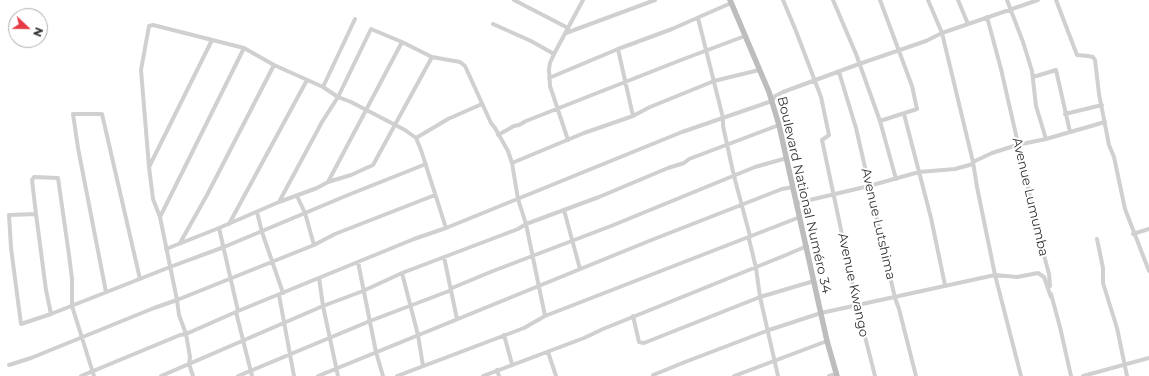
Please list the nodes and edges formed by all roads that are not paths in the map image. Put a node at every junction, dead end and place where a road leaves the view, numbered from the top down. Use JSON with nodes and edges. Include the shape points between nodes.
{"nodes":[{"id":1,"x":514,"y":0,"type":"edge"},
{"id":2,"x":583,"y":0,"type":"edge"},
{"id":3,"x":654,"y":0,"type":"edge"},
{"id":4,"x":783,"y":0,"type":"edge"},
{"id":5,"x":833,"y":0,"type":"edge"},
{"id":6,"x":880,"y":0,"type":"edge"},
{"id":7,"x":928,"y":0,"type":"edge"},
{"id":8,"x":958,"y":0,"type":"edge"},
{"id":9,"x":1007,"y":0,"type":"edge"},
{"id":10,"x":1038,"y":0,"type":"edge"},
{"id":11,"x":1056,"y":0,"type":"edge"},
{"id":12,"x":731,"y":2,"type":"edge"},
{"id":13,"x":1010,"y":10,"type":"junction"},
{"id":14,"x":987,"y":17,"type":"junction"},
{"id":15,"x":698,"y":18,"type":"junction"},
{"id":16,"x":355,"y":19,"type":"dead end"},
{"id":17,"x":493,"y":24,"type":"dead end"},
{"id":18,"x":968,"y":24,"type":"junction"},
{"id":19,"x":568,"y":28,"type":"junction"},
{"id":20,"x":565,"y":33,"type":"junction"},
{"id":21,"x":942,"y":33,"type":"junction"},
{"id":22,"x":745,"y":36,"type":"junction"},
{"id":23,"x":212,"y":40,"type":"junction"},
{"id":24,"x":402,"y":42,"type":"junction"},
{"id":25,"x":244,"y":48,"type":"junction"},
{"id":26,"x":618,"y":49,"type":"junction"},
{"id":27,"x":707,"y":50,"type":"junction"},
{"id":28,"x":899,"y":50,"type":"junction"},
{"id":29,"x":554,"y":54,"type":"junction"},
{"id":30,"x":432,"y":57,"type":"junction"},
{"id":31,"x":859,"y":64,"type":"junction"},
{"id":32,"x":274,"y":65,"type":"junction"},
{"id":33,"x":759,"y":70,"type":"junction"},
{"id":34,"x":839,"y":72,"type":"junction"},
{"id":35,"x":1033,"y":77,"type":"junction"},
{"id":36,"x":549,"y":78,"type":"junction"},
{"id":37,"x":307,"y":80,"type":"junction"},
{"id":38,"x":815,"y":80,"type":"junction"},
{"id":39,"x":714,"y":81,"type":"junction"},
{"id":40,"x":626,"y":82,"type":"junction"},
{"id":41,"x":323,"y":87,"type":"junction"},
{"id":42,"x":338,"y":97,"type":"junction"},
{"id":43,"x":772,"y":101,"type":"junction"},
{"id":44,"x":482,"y":104,"type":"junction"},
{"id":45,"x":1102,"y":105,"type":"junction"},
{"id":46,"x":558,"y":109,"type":"junction"},
{"id":47,"x":367,"y":111,"type":"junction"},
{"id":48,"x":904,"y":114,"type":"junction"},
{"id":49,"x":1065,"y":114,"type":"junction"},
{"id":50,"x":633,"y":116,"type":"junction"},
{"id":51,"x":723,"y":118,"type":"junction"},
{"id":52,"x":880,"y":121,"type":"junction"},
{"id":53,"x":1105,"y":122,"type":"junction"},
{"id":54,"x":396,"y":125,"type":"junction"},
{"id":55,"x":779,"y":125,"type":"junction"},
{"id":56,"x":1070,"y":132,"type":"junction"},
{"id":57,"x":498,"y":135,"type":"junction"},
{"id":58,"x":416,"y":138,"type":"junction"},
{"id":59,"x":1046,"y":139,"type":"junction"},
{"id":60,"x":568,"y":140,"type":"junction"},
{"id":61,"x":728,"y":145,"type":"junction"},
{"id":62,"x":1017,"y":145,"type":"junction"},
{"id":63,"x":787,"y":158,"type":"junction"},
{"id":64,"x":512,"y":163,"type":"junction"},
{"id":65,"x":973,"y":163,"type":"junction"},
{"id":66,"x":426,"y":164,"type":"junction"},
{"id":67,"x":149,"y":167,"type":"junction"},
{"id":68,"x":919,"y":172,"type":"junction"},
{"id":69,"x":734,"y":176,"type":"junction"},
{"id":70,"x":896,"y":179,"type":"junction"},
{"id":71,"x":328,"y":182,"type":"junction"},
{"id":72,"x":869,"y":186,"type":"junction"},
{"id":73,"x":793,"y":187,"type":"junction"},
{"id":74,"x":834,"y":194,"type":"junction"},
{"id":75,"x":435,"y":195,"type":"junction"},
{"id":76,"x":297,"y":196,"type":"junction"},
{"id":77,"x":518,"y":199,"type":"junction"},
{"id":78,"x":279,"y":202,"type":"junction"},
{"id":79,"x":797,"y":203,"type":"junction"},
{"id":80,"x":741,"y":205,"type":"junction"},
{"id":81,"x":564,"y":210,"type":"junction"},
{"id":82,"x":256,"y":212,"type":"junction"},
{"id":83,"x":305,"y":213,"type":"junction"},
{"id":84,"x":36,"y":214,"type":"junction"},
{"id":85,"x":160,"y":217,"type":"junction"},
{"id":86,"x":800,"y":217,"type":"junction"},
{"id":87,"x":229,"y":224,"type":"junction"},
{"id":88,"x":526,"y":224,"type":"junction"},
{"id":89,"x":219,"y":228,"type":"junction"},
{"id":90,"x":446,"y":228,"type":"junction"},
{"id":91,"x":1149,"y":229,"type":"edge"},
{"id":92,"x":262,"y":232,"type":"junction"},
{"id":93,"x":1133,"y":234,"type":"junction"},
{"id":94,"x":750,"y":236,"type":"junction"},
{"id":95,"x":1097,"y":239,"type":"dead end"},
{"id":96,"x":572,"y":241,"type":"junction"},
{"id":97,"x":180,"y":244,"type":"junction"},
{"id":98,"x":314,"y":245,"type":"junction"},
{"id":99,"x":807,"y":246,"type":"junction"},
{"id":100,"x":224,"y":247,"type":"junction"},
{"id":101,"x":166,"y":249,"type":"junction"},
{"id":102,"x":532,"y":256,"type":"junction"},
{"id":103,"x":444,"y":257,"type":"junction"},
{"id":104,"x":272,"y":262,"type":"junction"},
{"id":105,"x":358,"y":262,"type":"junction"},
{"id":106,"x":170,"y":266,"type":"junction"},
{"id":107,"x":756,"y":268,"type":"junction"},
{"id":108,"x":580,"y":269,"type":"junction"},
{"id":109,"x":1149,"y":271,"type":"edge"},
{"id":110,"x":402,"y":273,"type":"junction"},
{"id":111,"x":995,"y":275,"type":"junction"},
{"id":112,"x":231,"y":278,"type":"junction"},
{"id":113,"x":319,"y":278,"type":"junction"},
{"id":114,"x":140,"y":279,"type":"junction"},
{"id":115,"x":814,"y":282,"type":"junction"},
{"id":116,"x":538,"y":285,"type":"junction"},
{"id":117,"x":945,"y":285,"type":"junction"},
{"id":118,"x":452,"y":288,"type":"junction"},
{"id":119,"x":363,"y":291,"type":"junction"},
{"id":120,"x":106,"y":292,"type":"junction"},
{"id":121,"x":283,"y":293,"type":"junction"},
{"id":122,"x":279,"y":295,"type":"junction"},
{"id":123,"x":1051,"y":297,"type":"junction"},
{"id":124,"x":760,"y":298,"type":"junction"},
{"id":125,"x":895,"y":298,"type":"junction"},
{"id":126,"x":177,"y":300,"type":"junction"},
{"id":127,"x":410,"y":305,"type":"junction"},
{"id":128,"x":72,"y":306,"type":"junction"},
{"id":129,"x":323,"y":306,"type":"junction"},
{"id":130,"x":857,"y":306,"type":"junction"},
{"id":131,"x":237,"y":312,"type":"junction"},
{"id":132,"x":821,"y":313,"type":"junction"},
{"id":133,"x":51,"y":314,"type":"junction"},
{"id":134,"x":545,"y":316,"type":"junction"},
{"id":135,"x":633,"y":316,"type":"junction"},
{"id":136,"x":457,"y":319,"type":"junction"},
{"id":137,"x":370,"y":321,"type":"junction"},
{"id":138,"x":284,"y":323,"type":"junction"},
{"id":139,"x":769,"y":330,"type":"junction"},
{"id":140,"x":186,"y":334,"type":"junction"},
{"id":141,"x":418,"y":335,"type":"junction"},
{"id":142,"x":504,"y":335,"type":"junction"},
{"id":143,"x":330,"y":337,"type":"junction"},
{"id":144,"x":82,"y":338,"type":"junction"},
{"id":145,"x":242,"y":340,"type":"junction"},
{"id":146,"x":827,"y":341,"type":"junction"},
{"id":147,"x":376,"y":352,"type":"junction"},
{"id":148,"x":548,"y":352,"type":"junction"},
{"id":149,"x":289,"y":355,"type":"junction"},
{"id":150,"x":1149,"y":358,"type":"edge"},
{"id":151,"x":776,"y":360,"type":"junction"},
{"id":152,"x":189,"y":364,"type":"junction"},
{"id":153,"x":512,"y":364,"type":"junction"},
{"id":154,"x":1124,"y":364,"type":"junction"},
{"id":155,"x":9,"y":365,"type":"dead end"},
{"id":156,"x":423,"y":366,"type":"junction"},
{"id":157,"x":336,"y":368,"type":"junction"},
{"id":158,"x":250,"y":370,"type":"junction"},
{"id":159,"x":497,"y":370,"type":"junction"},
{"id":160,"x":92,"y":371,"type":"junction"},
{"id":161,"x":653,"y":375,"type":"dead end"},
{"id":162,"x":836,"y":375,"type":"edge"},
{"id":163,"x":81,"y":376,"type":"edge"},
{"id":164,"x":94,"y":376,"type":"edge"},
{"id":165,"x":161,"y":376,"type":"edge"},
{"id":166,"x":192,"y":376,"type":"edge"},
{"id":167,"x":238,"y":376,"type":"edge"},
{"id":168,"x":252,"y":376,"type":"edge"},
{"id":169,"x":294,"y":376,"type":"edge"},
{"id":170,"x":318,"y":376,"type":"edge"},
{"id":171,"x":338,"y":376,"type":"edge"},
{"id":172,"x":383,"y":376,"type":"edge"},
{"id":173,"x":397,"y":376,"type":"edge"},
{"id":174,"x":482,"y":376,"type":"edge"},
{"id":175,"x":499,"y":376,"type":"edge"},
{"id":176,"x":556,"y":376,"type":"edge"},
{"id":177,"x":734,"y":376,"type":"edge"},
{"id":178,"x":778,"y":376,"type":"edge"},
{"id":179,"x":829,"y":376,"type":"edge"},
{"id":180,"x":875,"y":376,"type":"edge"},
{"id":181,"x":916,"y":376,"type":"edge"},
{"id":182,"x":1021,"y":376,"type":"edge"},
{"id":183,"x":1071,"y":376,"type":"edge"},
{"id":184,"x":1083,"y":376,"type":"edge"},
{"id":185,"x":1127,"y":376,"type":"edge"}],
"edges":[{"from":1,"to":19,"type":"street"},
{"from":2,"to":19,"type":"street"},
{"from":3,"to":20,"type":"street"},
{"from":4,"to":38,"type":"street"},
{"from":5,"to":31,"type":"street"},
{"from":6,"to":28,"type":"street"},
{"from":7,"to":21,"type":"street"},
{"from":8,"to":18,"type":"street"},
{"from":9,"to":13,"type":"street"},
{"from":10,"to":13,"type":"street"},
{"from":11,"to":45,"type":"street","via":[[1077,55],[1093,57],[1095,60]]},
{"from":12,"to":15,"type":"street"},
{"from":12,"to":22,"type":"main road","name":"Boulevard National Numéro 34"},
{"from":13,"to":14,"type":"street"},
{"from":13,"to":35,"type":"street"},
{"from":14,"to":18,"type":"street"},
{"from":14,"to":62,"type":"street","name":"Avenue Lumumba"},
{"from":15,"to":26,"type":"street"},
{"from":15,"to":27,"type":"street"},
{"from":16,"to":41,"type":"street"},
{"from":17,"to":29,"type":"street"},
{"from":18,"to":21,"type":"street"},
{"from":19,"to":20,"type":"street"},
{"from":20,"to":29,"type":"street"},
{"from":21,"to":28,"type":"street"},
{"from":21,"to":65,"type":"street"},
{"from":22,"to":27,"type":"street"},
{"from":22,"to":33,"type":"main road","name":"Boulevard National Numéro 34"},
{"from":23,"to":25,"type":"street"},
{"from":23,"to":67,"type":"street"},
{"from":23,"to":67,"type":"street","via":[[149,26],[141,70]]},
{"from":24,"to":30,"type":"street"},
{"from":24,"to":42,"type":"street","via":[[371,29]]},
{"from":24,"to":47,"type":"street"},
{"from":25,"to":32,"type":"street"},
{"from":25,"to":85,"type":"street"},
{"from":26,"to":36,"type":"street"},
{"from":26,"to":40,"type":"street"},
{"from":27,"to":39,"type":"street"},
{"from":27,"to":40,"type":"street"},
{"from":28,"to":31,"type":"street"},
{"from":28,"to":48,"type":"street","via":[[917,109]]},
{"from":29,"to":36,"type":"street","via":[[550,63]]},
{"from":30,"to":44,"type":"street","via":[[460,62]]},
{"from":30,"to":54,"type":"street"},
{"from":31,"to":34,"type":"street"},
{"from":31,"to":52,"type":"street"},
{"from":32,"to":37,"type":"street"},
{"from":32,"to":97,"type":"street"},
{"from":33,"to":39,"type":"street"},
{"from":33,"to":43,"type":"main road","name":"Boulevard National Numéro 34"},
{"from":34,"to":38,"type":"street"},
{"from":34,"to":72,"type":"street","name":"Avenue Lutshima","via":[[856,128]]},
{"from":35,"to":49,"type":"street","via":[[1056,70]]},
{"from":35,"to":59,"type":"street","via":[[1036,106]]},
{"from":36,"to":46,"type":"street"},
{"from":37,"to":41,"type":"street"},
{"from":37,"to":87,"type":"street"},
{"from":38,"to":43,"type":"street","via":[[783,92]]},
{"from":38,"to":74,"type":"street","name":"Avenue Kwango","via":[[829,135],[822,140]]},
{"from":39,"to":50,"type":"street"},
{"from":39,"to":51,"type":"street"},
{"from":40,"to":46,"type":"street"},
{"from":40,"to":50,"type":"street"},
{"from":41,"to":42,"type":"street"},
{"from":42,"to":47,"type":"street"},
{"from":42,"to":78,"type":"street"},
{"from":43,"to":51,"type":"street"},
{"from":43,"to":55,"type":"main road","name":"Boulevard National Numéro 34"},
{"from":44,"to":57,"type":"street"},
{"from":44,"to":58,"type":"street","via":[[448,119]]},
{"from":45,"to":49,"type":"street"},
{"from":45,"to":53,"type":"street"},
{"from":46,"to":57,"type":"street"},
{"from":46,"to":60,"type":"street"},
{"from":47,"to":54,"type":"street"},
{"from":47,"to":71,"type":"street"},
{"from":48,"to":52,"type":"street"},
{"from":48,"to":68,"type":"street"},
{"from":49,"to":56,"type":"street"},
{"from":50,"to":60,"type":"street"},
{"from":51,"to":61,"type":"street"},
{"from":51,"to":77,"type":"street","via":[[682,132]]},
{"from":52,"to":70,"type":"street"},
{"from":53,"to":56,"type":"street"},
{"from":53,"to":93,"type":"street"},
{"from":54,"to":58,"type":"street"},
{"from":54,"to":71,"type":"street","via":[[373,165]]},
{"from":55,"to":61,"type":"street"},
{"from":55,"to":63,"type":"main road","name":"Boulevard National Numéro 34"},
{"from":56,"to":59,"type":"street"},
{"from":57,"to":64,"type":"street"},
{"from":58,"to":66,"type":"street"},
{"from":59,"to":62,"type":"street"},
{"from":60,"to":64,"type":"street"},
{"from":61,"to":69,"type":"street"},
{"from":61,"to":81,"type":"street"},
{"from":62,"to":65,"type":"street","via":[[992,153]]},
{"from":62,"to":123,"type":"street","name":"Avenue Lumumba","via":[[1049,274]]},
{"from":63,"to":69,"type":"street"},
{"from":63,"to":73,"type":"main road","name":"Boulevard National Numéro 34"},
{"from":64,"to":77,"type":"street"},
{"from":65,"to":68,"type":"street","via":[[955,169]]},
{"from":65,"to":111,"type":"street"},
{"from":66,"to":75,"type":"street"},
{"from":66,"to":83,"type":"street"},
{"from":67,"to":85,"type":"street"},
{"from":68,"to":70,"type":"street"},
{"from":68,"to":117,"type":"street"},
{"from":69,"to":80,"type":"street"},
{"from":69,"to":96,"type":"street"},
{"from":70,"to":72,"type":"street"},
{"from":71,"to":76,"type":"street"},
{"from":72,"to":74,"type":"street"},
{"from":72,"to":125,"type":"street","name":"Avenue Lutshima"},
{"from":73,"to":79,"type":"main road","name":"Boulevard National Numéro 34"},
{"from":73,"to":80,"type":"street"},
{"from":74,"to":79,"type":"street"},
{"from":74,"to":130,"type":"street","name":"Avenue Kwango"},
{"from":75,"to":90,"type":"street"},
{"from":75,"to":98,"type":"street","via":[[335,234]]},
{"from":76,"to":78,"type":"street"},
{"from":76,"to":83,"type":"street"},
{"from":77,"to":88,"type":"street"},
{"from":77,"to":90,"type":"street"},
{"from":78,"to":82,"type":"street"},
{"from":79,"to":86,"type":"main road","name":"Boulevard National Numéro 34"},
{"from":80,"to":94,"type":"street"},
{"from":80,"to":108,"type":"street"},
{"from":81,"to":88,"type":"street"},
{"from":81,"to":96,"type":"street"},
{"from":82,"to":87,"type":"street"},
{"from":82,"to":92,"type":"street"},
{"from":83,"to":92,"type":"street"},
{"from":83,"to":98,"type":"street"},
{"from":84,"to":128,"type":"street","via":[[32,178],[58,178],[69,255]]},
{"from":84,"to":133,"type":"street"},
{"from":84,"to":133,"type":"street","via":[[9,215],[21,324]]},
{"from":85,"to":101,"type":"street"},
{"from":86,"to":94,"type":"street"},
{"from":86,"to":99,"type":"main road","name":"Boulevard National Numéro 34"},
{"from":87,"to":89,"type":"street"},
{"from":88,"to":102,"type":"street"},
{"from":88,"to":103,"type":"street"},
{"from":89,"to":97,"type":"street"},
{"from":89,"to":100,"type":"street"},
{"from":90,"to":105,"type":"street"},
{"from":91,"to":93,"type":"street"},
{"from":92,"to":100,"type":"street"},
{"from":92,"to":104,"type":"street"},
{"from":93,"to":109,"type":"street"},
{"from":94,"to":107,"type":"street"},
{"from":94,"to":134,"type":"street"},
{"from":95,"to":154,"type":"street","via":[[1103,268],[1103,283],[1117,328]]},
{"from":96,"to":102,"type":"street"},
{"from":96,"to":108,"type":"street"},
{"from":97,"to":101,"type":"street"},
{"from":98,"to":104,"type":"street"},
{"from":99,"to":107,"type":"street"},
{"from":99,"to":115,"type":"main road","name":"Boulevard National Numéro 34"},
{"from":100,"to":106,"type":"street"},
{"from":100,"to":112,"type":"street"},
{"from":101,"to":106,"type":"street"},
{"from":102,"to":116,"type":"street"},
{"from":102,"to":118,"type":"street"},
{"from":103,"to":110,"type":"street"},
{"from":103,"to":118,"type":"street"},
{"from":104,"to":112,"type":"street"},
{"from":104,"to":121,"type":"street"},
{"from":105,"to":113,"type":"street"},
{"from":105,"to":119,"type":"street"},
{"from":106,"to":114,"type":"street"},
{"from":106,"to":126,"type":"street"},
{"from":107,"to":124,"type":"street"},
{"from":107,"to":135,"type":"street"},
{"from":108,"to":116,"type":"street"},
{"from":110,"to":119,"type":"street"},
{"from":110,"to":127,"type":"street"},
{"from":111,"to":117,"type":"street"},
{"from":111,"to":123,"type":"street","via":[[1017,277],[1038,273],[1044,277]]},
{"from":111,"to":182,"type":"street"},
{"from":112,"to":126,"type":"street"},
{"from":112,"to":131,"type":"street"},
{"from":113,"to":121,"type":"street"},
{"from":113,"to":129,"type":"street"},
{"from":114,"to":120,"type":"street"},
{"from":114,"to":120,"type":"street","via":[[102,114],[73,114]]},
{"from":115,"to":124,"type":"street"},
{"from":115,"to":132,"type":"main road","name":"Boulevard National Numéro 34"},
{"from":116,"to":134,"type":"street"},
{"from":116,"to":136,"type":"street"},
{"from":117,"to":125,"type":"street"},
{"from":118,"to":127,"type":"street"},
{"from":118,"to":136,"type":"street"},
{"from":119,"to":129,"type":"street"},
{"from":119,"to":137,"type":"street"},
{"from":120,"to":128,"type":"street"},
{"from":121,"to":122,"type":"street"},
{"from":122,"to":131,"type":"street"},
{"from":122,"to":138,"type":"street"},
{"from":123,"to":183,"type":"street","name":"Avenue Lumumba"},
{"from":124,"to":135,"type":"street","via":[[644,343],[639,342]]},
{"from":124,"to":139,"type":"street"},
{"from":125,"to":130,"type":"street"},
{"from":125,"to":181,"type":"street","name":"Avenue Lutshima"},
{"from":126,"to":140,"type":"street"},
{"from":126,"to":144,"type":"street"},
{"from":127,"to":137,"type":"street"},
{"from":127,"to":141,"type":"street"},
{"from":128,"to":133,"type":"street"},
{"from":128,"to":144,"type":"street"},
{"from":129,"to":138,"type":"street"},
{"from":129,"to":143,"type":"street"},
{"from":130,"to":132,"type":"street"},
{"from":130,"to":180,"type":"street","name":"Avenue Kwango"},
{"from":131,"to":140,"type":"street"},
{"from":131,"to":145,"type":"street"},
{"from":132,"to":139,"type":"street"},
{"from":132,"to":146,"type":"main road","name":"Boulevard National Numéro 34"},
{"from":134,"to":142,"type":"street","via":[[524,328]]},
{"from":135,"to":148,"type":"street"},
{"from":136,"to":141,"type":"street"},
{"from":137,"to":143,"type":"street"},
{"from":137,"to":147,"type":"street"},
{"from":138,"to":145,"type":"street"},
{"from":138,"to":149,"type":"street"},
{"from":139,"to":151,"type":"street"},
{"from":139,"to":161,"type":"street"},
{"from":140,"to":152,"type":"street"},
{"from":140,"to":160,"type":"street"},
{"from":141,"to":147,"type":"street"},
{"from":141,"to":156,"type":"street"},
{"from":142,"to":153,"type":"street"},
{"from":142,"to":156,"type":"street"},
{"from":143,"to":149,"type":"street"},
{"from":143,"to":157,"type":"street"},
{"from":144,"to":155,"type":"street"},
{"from":144,"to":160,"type":"street"},
{"from":145,"to":152,"type":"street"},
{"from":145,"to":158,"type":"street"},
{"from":146,"to":151,"type":"street"},
{"from":146,"to":162,"type":"main road","name":"Boulevard National Numéro 34"},
{"from":147,"to":157,"type":"street"},
{"from":147,"to":172,"type":"street"},
{"from":148,"to":153,"type":"street"},
{"from":148,"to":176,"type":"street"},
{"from":149,"to":158,"type":"street"},
{"from":149,"to":169,"type":"street"},
{"from":150,"to":154,"type":"street"},
{"from":151,"to":177,"type":"street"},
{"from":151,"to":178,"type":"street"},
{"from":152,"to":165,"type":"street"},
{"from":152,"to":166,"type":"street"},
{"from":153,"to":159,"type":"street"},
{"from":154,"to":184,"type":"street"},
{"from":154,"to":185,"type":"street"},
{"from":156,"to":173,"type":"street"},
{"from":157,"to":170,"type":"street"},
{"from":157,"to":171,"type":"street"},
{"from":158,"to":167,"type":"street"},
{"from":158,"to":168,"type":"street"},
{"from":159,"to":174,"type":"street"},
{"from":159,"to":175,"type":"street"},
{"from":160,"to":163,"type":"street"},
{"from":160,"to":164,"type":"street"},
{"from":162,"to":179,"type":"street"}]}
